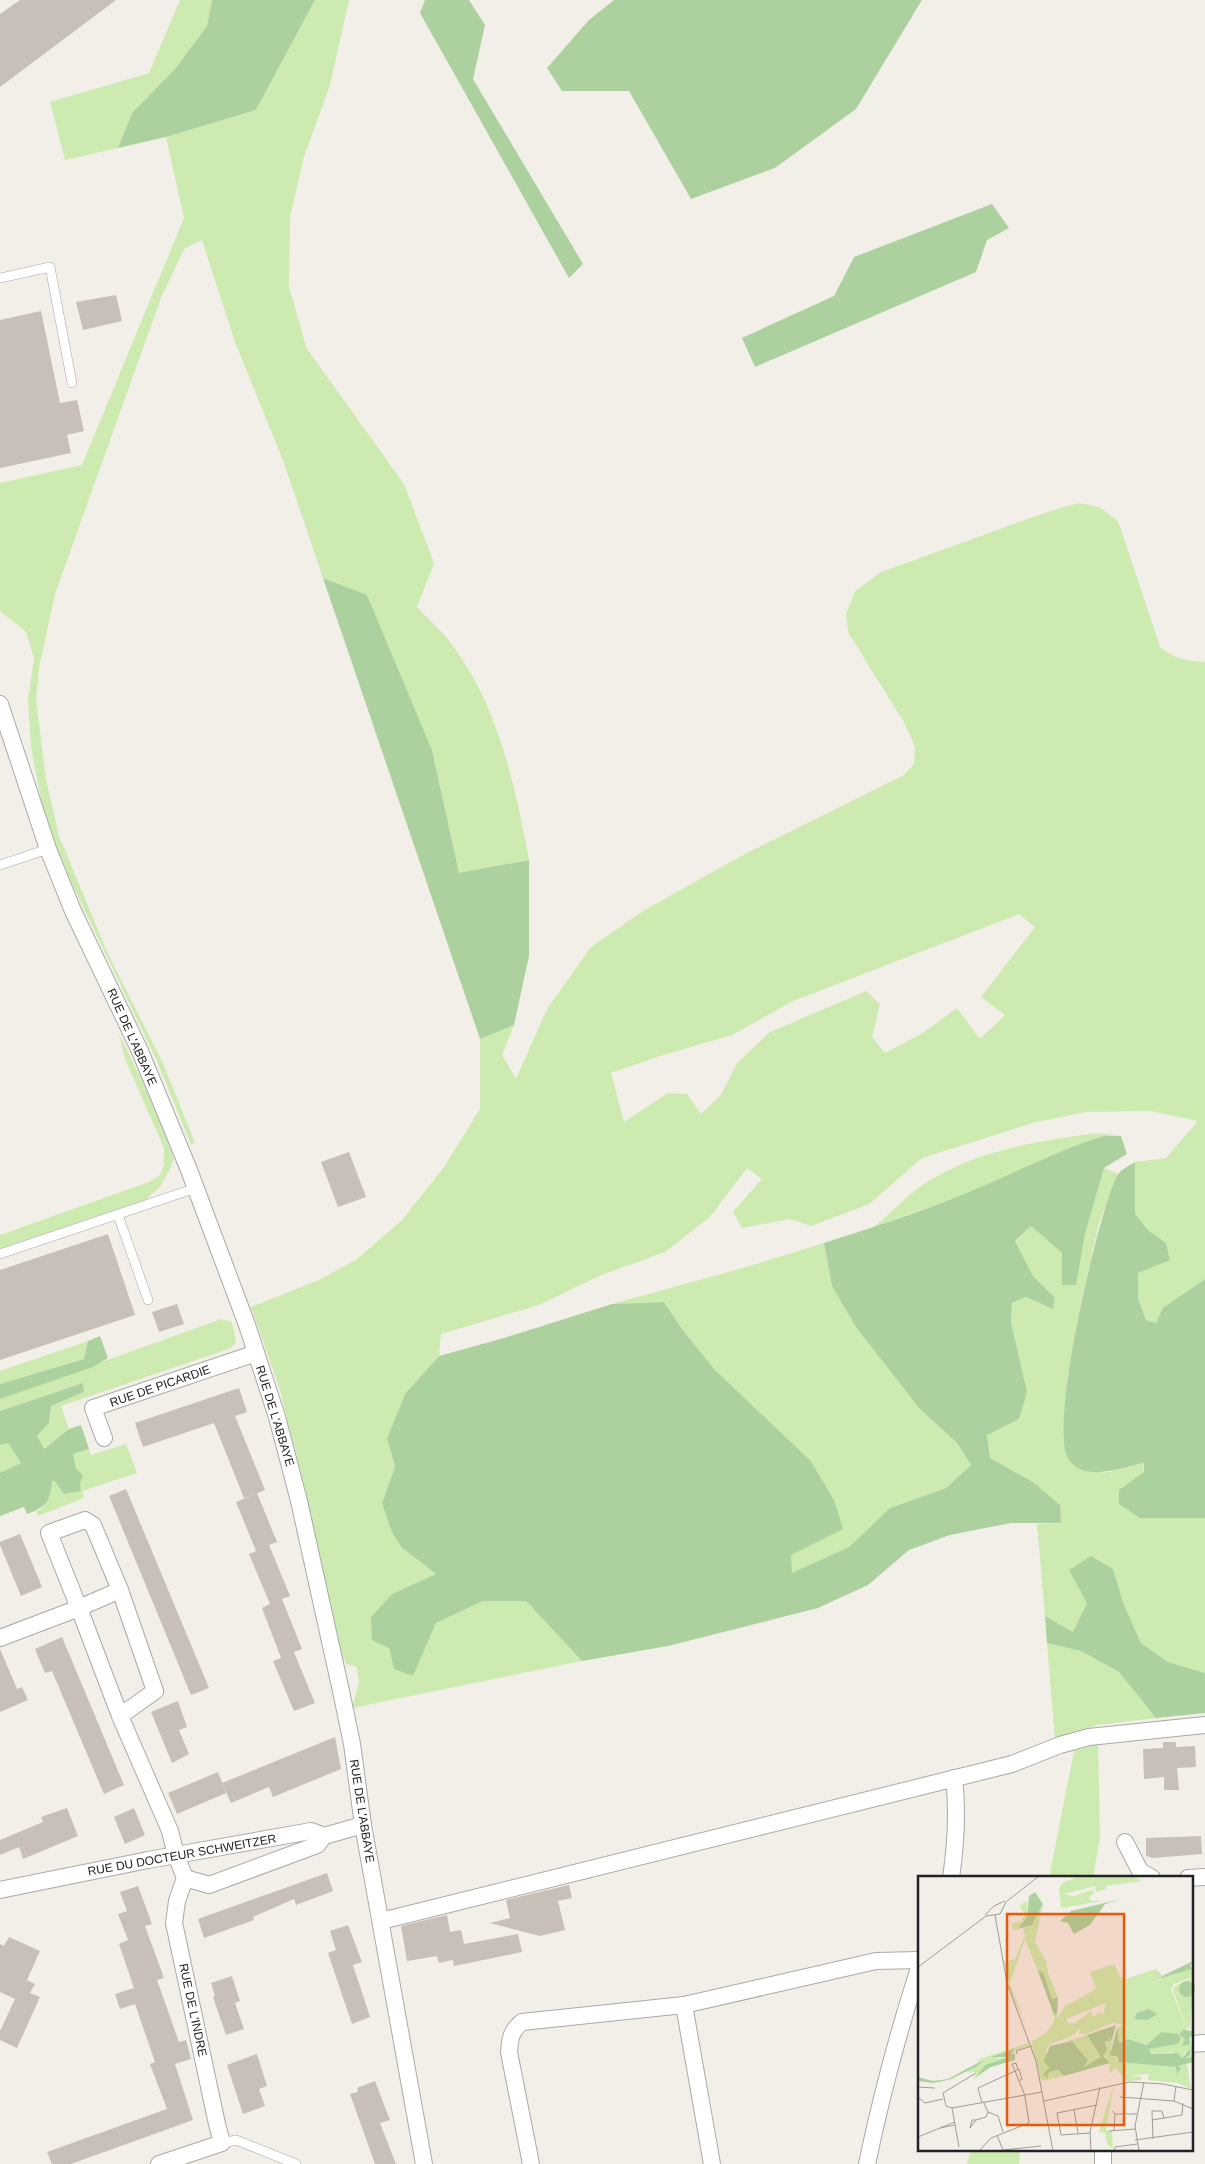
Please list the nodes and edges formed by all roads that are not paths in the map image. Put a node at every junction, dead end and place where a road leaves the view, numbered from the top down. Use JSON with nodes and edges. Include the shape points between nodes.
{"nodes":[{"id":1,"x":0,"y":278,"type":"edge"},
{"id":2,"x":72,"y":383,"type":"dead end"},
{"id":3,"x":0,"y":704,"type":"edge"},
{"id":4,"x":48,"y":849,"type":"junction"},
{"id":5,"x":0,"y":865,"type":"edge"},
{"id":6,"x":196,"y":1188,"type":"junction"},
{"id":7,"x":118,"y":1214,"type":"junction"},
{"id":8,"x":0,"y":1254,"type":"edge"},
{"id":9,"x":148,"y":1300,"type":"dead end"},
{"id":10,"x":256,"y":1353,"type":"junction"},
{"id":11,"x":104,"y":1438,"type":"dead end"},
{"id":12,"x":120,"y":1590,"type":"junction"},
{"id":13,"x":79,"y":1608,"type":"junction"},
{"id":14,"x":0,"y":1638,"type":"edge"},
{"id":15,"x":120,"y":1716,"type":"junction"},
{"id":16,"x":1205,"y":1725,"type":"edge"},
{"id":17,"x":954,"y":1778,"type":"junction"},
{"id":18,"x":363,"y":1825,"type":"junction"},
{"id":19,"x":324,"y":1836,"type":"junction"},
{"id":20,"x":1126,"y":1842,"type":"dead end"},
{"id":21,"x":176,"y":1855,"type":"junction"},
{"id":22,"x":951,"y":1876,"type":"edge"},
{"id":23,"x":1149,"y":1876,"type":"edge"},
{"id":24,"x":1205,"y":1877,"type":"edge"},
{"id":25,"x":185,"y":1878,"type":"junction"},
{"id":26,"x":1192,"y":1878,"type":"edge"},
{"id":27,"x":0,"y":1890,"type":"edge"},
{"id":28,"x":380,"y":1921,"type":"junction"},
{"id":29,"x":918,"y":1960,"type":"edge"},
{"id":30,"x":918,"y":1971,"type":"edge"},
{"id":31,"x":684,"y":2005,"type":"junction"},
{"id":32,"x":1205,"y":2043,"type":"edge"},
{"id":33,"x":1192,"y":2044,"type":"edge"},
{"id":34,"x":222,"y":2143,"type":"junction"},
{"id":35,"x":160,"y":2164,"type":"edge"},
{"id":36,"x":296,"y":2164,"type":"edge"},
{"id":37,"x":424,"y":2164,"type":"edge"},
{"id":38,"x":531,"y":2164,"type":"edge"},
{"id":39,"x":712,"y":2164,"type":"edge"},
{"id":40,"x":867,"y":2164,"type":"edge"}],
"edges":[{"from":1,"to":2,"type":"lane","via":[[50,267]]},
{"from":3,"to":4,"type":"street","name":"RUE DE L'ABBAYE"},
{"from":4,"to":5,"type":"lane"},
{"from":4,"to":6,"type":"street","name":"RUE DE L'ABBAYE","via":[[73,911],[140,1052]]},
{"from":6,"to":7,"type":"lane"},
{"from":6,"to":10,"type":"street","name":"RUE DE L'ABBAYE"},
{"from":7,"to":8,"type":"lane"},
{"from":7,"to":9,"type":"lane"},
{"from":10,"to":11,"type":"street","name":"RUE DE PICARDIE","via":[[94,1408]]},
{"from":10,"to":18,"type":"street","name":"RUE DE L'ABBAYE","via":[[299,1501],[352,1744]]},
{"from":12,"to":13,"type":"street"},
{"from":12,"to":13,"type":"street","via":[[93,1525],[85,1520],[49,1533]]},
{"from":12,"to":15,"type":"street","via":[[155,1691]]},
{"from":13,"to":14,"type":"street"},
{"from":13,"to":15,"type":"street"},
{"from":15,"to":21,"type":"street","via":[[170,1831]]},
{"from":16,"to":17,"type":"street","via":[[1089,1737],[1012,1764]]},
{"from":17,"to":22,"type":"street","via":[[957,1810]]},
{"from":17,"to":28,"type":"street"},
{"from":18,"to":19,"type":"street","name":"RUE DU DOCTEUR SCHWEITZER"},
{"from":18,"to":28,"type":"street","name":"RUE DE L'ABBAYE"},
{"from":19,"to":21,"type":"street","name":"RUE DU DOCTEUR SCHWEITZER","via":[[311,1831]]},
{"from":19,"to":25,"type":"street","via":[[317,1845],[209,1885]]},
{"from":20,"to":23,"type":"street","via":[[1140,1871]]},
{"from":21,"to":25,"type":"street"},
{"from":21,"to":27,"type":"street","name":"RUE DU DOCTEUR SCHWEITZER"},
{"from":24,"to":26,"type":"street"},
{"from":25,"to":34,"type":"street","name":"RUE DE L'INDRE","via":[[176,1902],[174,1923]]},
{"from":28,"to":37,"type":"street","name":"RUE DE L'ABBAYE"},
{"from":29,"to":31,"type":"street","via":[[876,1961]]},
{"from":30,"to":40,"type":"street","via":[[896,2040]]},
{"from":31,"to":38,"type":"street","via":[[522,2022],[515,2028],[510,2036],[509,2052]]},
{"from":31,"to":39,"type":"street"},
{"from":32,"to":33,"type":"street"},
{"from":34,"to":35,"type":"street"},
{"from":34,"to":36,"type":"lane","via":[[236,2140]]}]}
